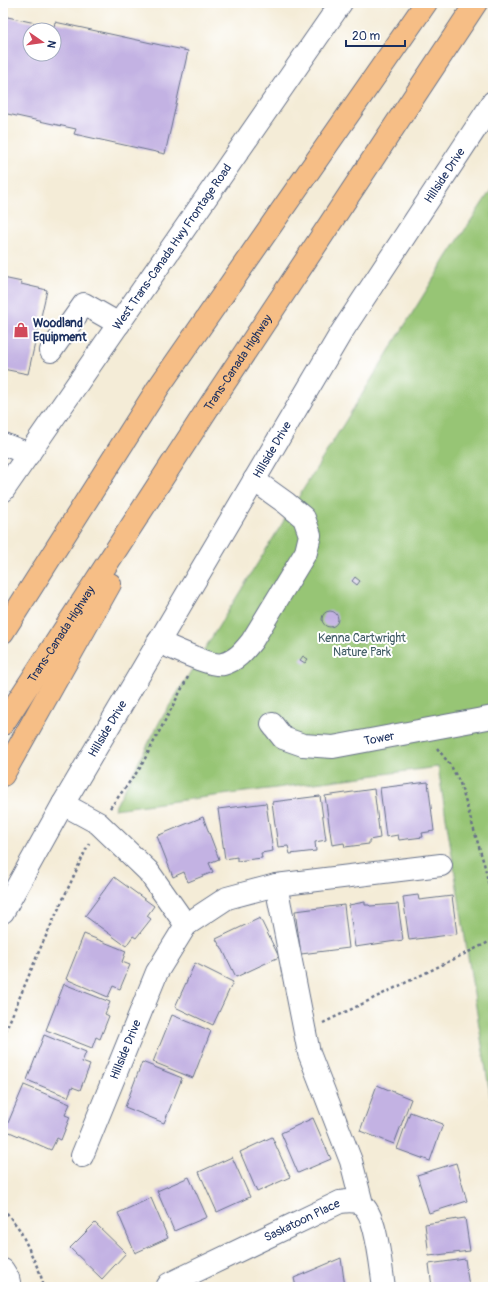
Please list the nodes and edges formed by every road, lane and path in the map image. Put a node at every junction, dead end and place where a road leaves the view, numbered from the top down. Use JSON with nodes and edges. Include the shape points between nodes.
{"nodes":[{"id":1,"x":426,"y":3,"type":"edge"},
{"id":2,"x":476,"y":3,"type":"edge"},
{"id":3,"x":339,"y":4,"type":"edge"},
{"id":4,"x":493,"y":102,"type":"edge"},
{"id":5,"x":119,"y":324,"type":"junction"},
{"id":6,"x":51,"y":351,"type":"dead end"},
{"id":7,"x":158,"y":388,"type":"junction"},
{"id":8,"x":208,"y":408,"type":"junction"},
{"id":9,"x":3,"y":444,"type":"edge"},
{"id":10,"x":29,"y":454,"type":"junction"},
{"id":11,"x":254,"y":480,"type":"junction"},
{"id":12,"x":3,"y":491,"type":"edge"},
{"id":13,"x":3,"y":611,"type":"edge"},
{"id":14,"x":3,"y":632,"type":"edge"},
{"id":15,"x":158,"y":642,"type":"junction"},
{"id":16,"x":493,"y":717,"type":"edge"},
{"id":17,"x":3,"y":724,"type":"edge"},
{"id":18,"x":272,"y":724,"type":"dead end"},
{"id":19,"x":408,"y":733,"type":"junction"},
{"id":20,"x":3,"y":775,"type":"edge"},
{"id":21,"x":63,"y":804,"type":"junction"},
{"id":22,"x":441,"y":865,"type":"dead end"},
{"id":23,"x":276,"y":885,"type":"junction"},
{"id":24,"x":493,"y":896,"type":"edge"},
{"id":25,"x":3,"y":912,"type":"edge"},
{"id":26,"x":186,"y":925,"type":"junction"},
{"id":27,"x":493,"y":940,"type":"edge"},
{"id":28,"x":305,"y":1032,"type":"junction"},
{"id":29,"x":82,"y":1156,"type":"dead end"},
{"id":30,"x":362,"y":1204,"type":"junction"},
{"id":31,"x":3,"y":1208,"type":"edge"},
{"id":32,"x":3,"y":1270,"type":"edge"},
{"id":33,"x":10,"y":1287,"type":"edge"},
{"id":34,"x":44,"y":1287,"type":"edge"},
{"id":35,"x":167,"y":1287,"type":"edge"},
{"id":36,"x":384,"y":1287,"type":"edge"}],
"edges":[{"from":1,"to":7,"type":"highway"},
{"from":2,"to":8,"type":"highway","name":"Trans-Canada Highway"},
{"from":3,"to":5,"type":"street","name":"West Trans-Canada Hwy Frontage Road"},
{"from":4,"to":11,"type":"street","name":"Hillside Drive","via":[[341,333]]},
{"from":5,"to":6,"type":"street","via":[[84,304]]},
{"from":5,"to":10,"type":"street","name":"West Trans-Canada Hwy Frontage Road"},
{"from":7,"to":13,"type":"highway"},
{"from":7,"to":14,"type":"highway"},
{"from":8,"to":17,"type":"highway","name":"Trans-Canada Highway"},
{"from":8,"to":20,"type":"highway"},
{"from":9,"to":10,"type":"street"},
{"from":10,"to":12,"type":"street","name":"West Trans-Canada Hwy Frontage Road"},
{"from":11,"to":15,"type":"street","name":"Hillside Drive"},
{"from":11,"to":15,"type":"street","via":[[304,518],[310,535],[306,552],[252,641],[235,659],[222,665],[214,664]]},
{"from":15,"to":21,"type":"street","name":"Hillside Drive"},
{"from":16,"to":19,"type":"street","name":"Tower"},
{"from":18,"to":19,"type":"street","name":"Tower","via":[[283,738],[303,745],[334,747]]},
{"from":19,"to":24,"type":"path","via":[[431,743],[457,775]]},
{"from":21,"to":25,"type":"street","name":"Hillside Drive"},
{"from":21,"to":26,"type":"street","via":[[98,823],[148,871]]},
{"from":22,"to":23,"type":"street","name":"Hillside Drive"},
{"from":23,"to":26,"type":"street","name":"Hillside Drive","via":[[227,898]]},
{"from":23,"to":28,"type":"street"},
{"from":26,"to":29,"type":"street","name":"Hillside Drive","via":[[157,972]]},
{"from":27,"to":28,"type":"path"},
{"from":28,"to":30,"type":"street","via":[[309,1053],[351,1161]]},
{"from":30,"to":35,"type":"street","name":"Saskatoon Place","via":[[340,1202]]},
{"from":30,"to":36,"type":"street","via":[[370,1214],[375,1227]]},
{"from":31,"to":34,"type":"path","via":[[20,1230]]},
{"from":32,"to":33,"type":"street"}]}
